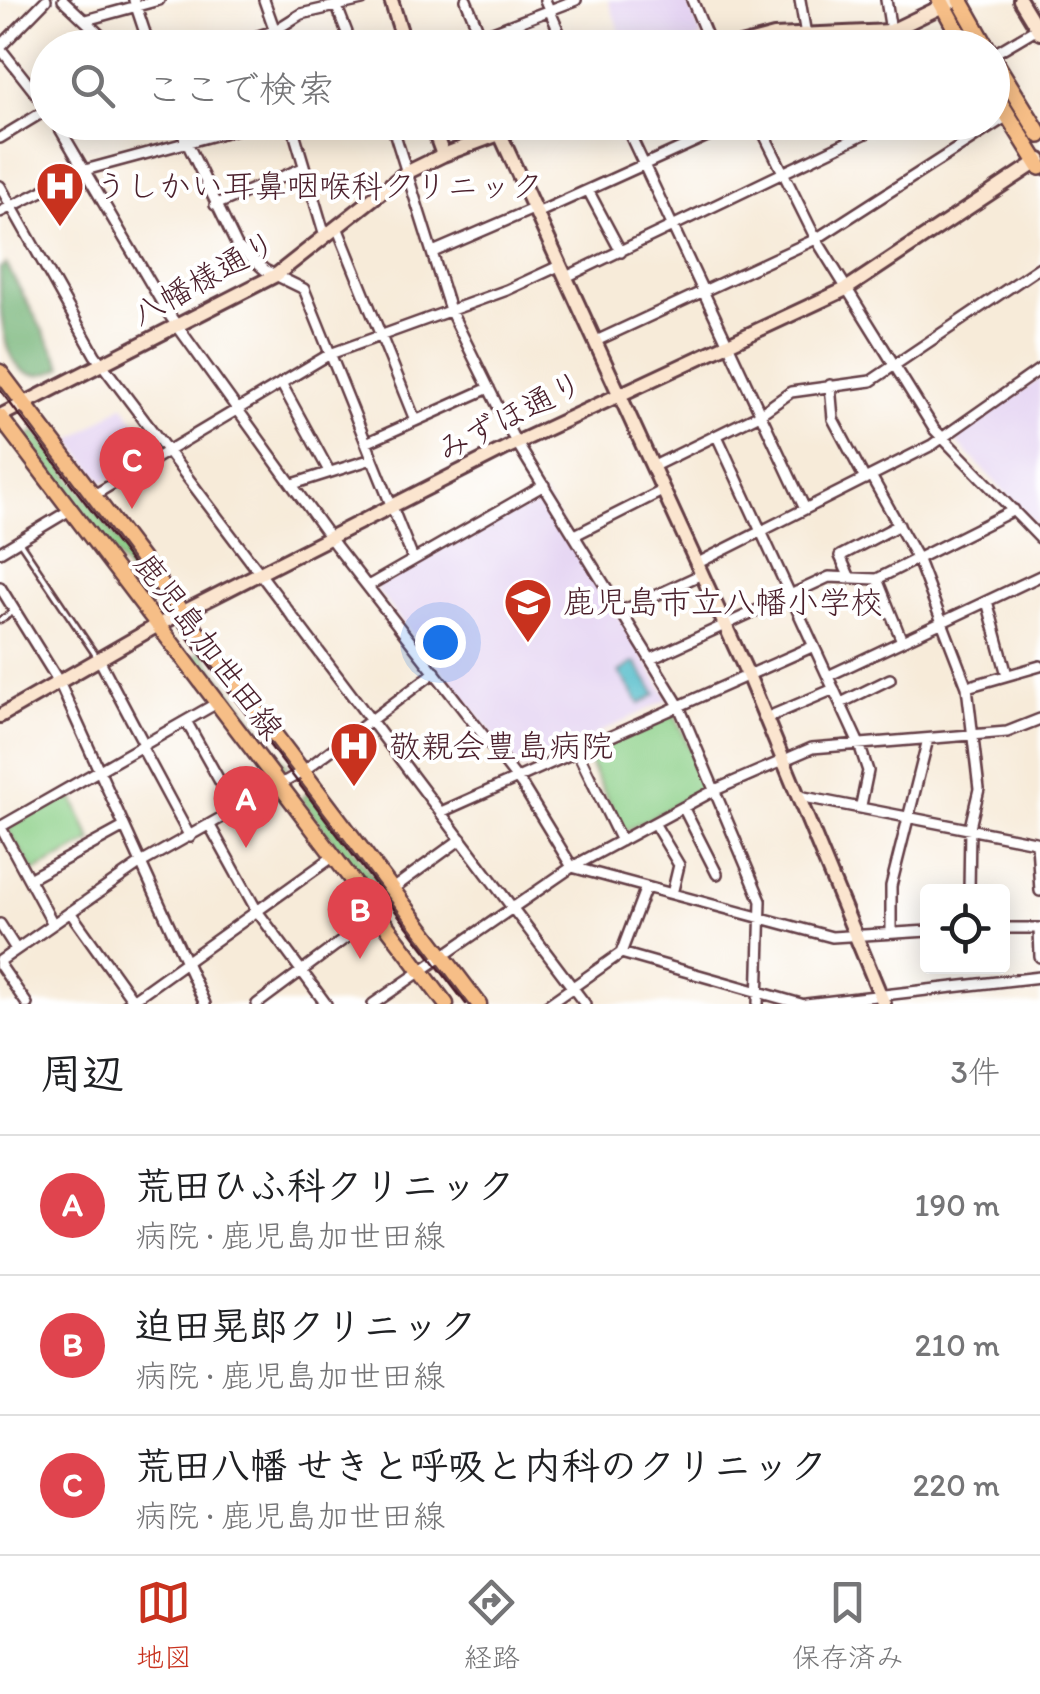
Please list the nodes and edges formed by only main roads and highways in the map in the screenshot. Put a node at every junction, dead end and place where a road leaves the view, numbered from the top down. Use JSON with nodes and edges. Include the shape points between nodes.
{"nodes":[{"id":1,"x":952,"y":7,"type":"edge"},
{"id":2,"x":972,"y":30,"type":"edge"},
{"id":3,"x":1010,"y":86,"type":"edge"},
{"id":4,"x":1010,"y":117,"type":"edge"},
{"id":5,"x":1040,"y":135,"type":"edge"},
{"id":6,"x":1039,"y":163,"type":"edge"},
{"id":7,"x":0,"y":372,"type":"edge"},
{"id":8,"x":0,"y":417,"type":"edge"},
{"id":9,"x":446,"y":1004,"type":"edge"},
{"id":10,"x":479,"y":1004,"type":"edge"}],
"edges":[{"from":1,"to":2,"type":"highway"},
{"from":3,"to":5,"type":"highway"},
{"from":4,"to":6,"type":"highway"},
{"from":7,"to":10,"type":"main road","name":"鹿児島加世田線"},
{"from":8,"to":9,"type":"main road","name":"鹿児島加世田線"}]}
